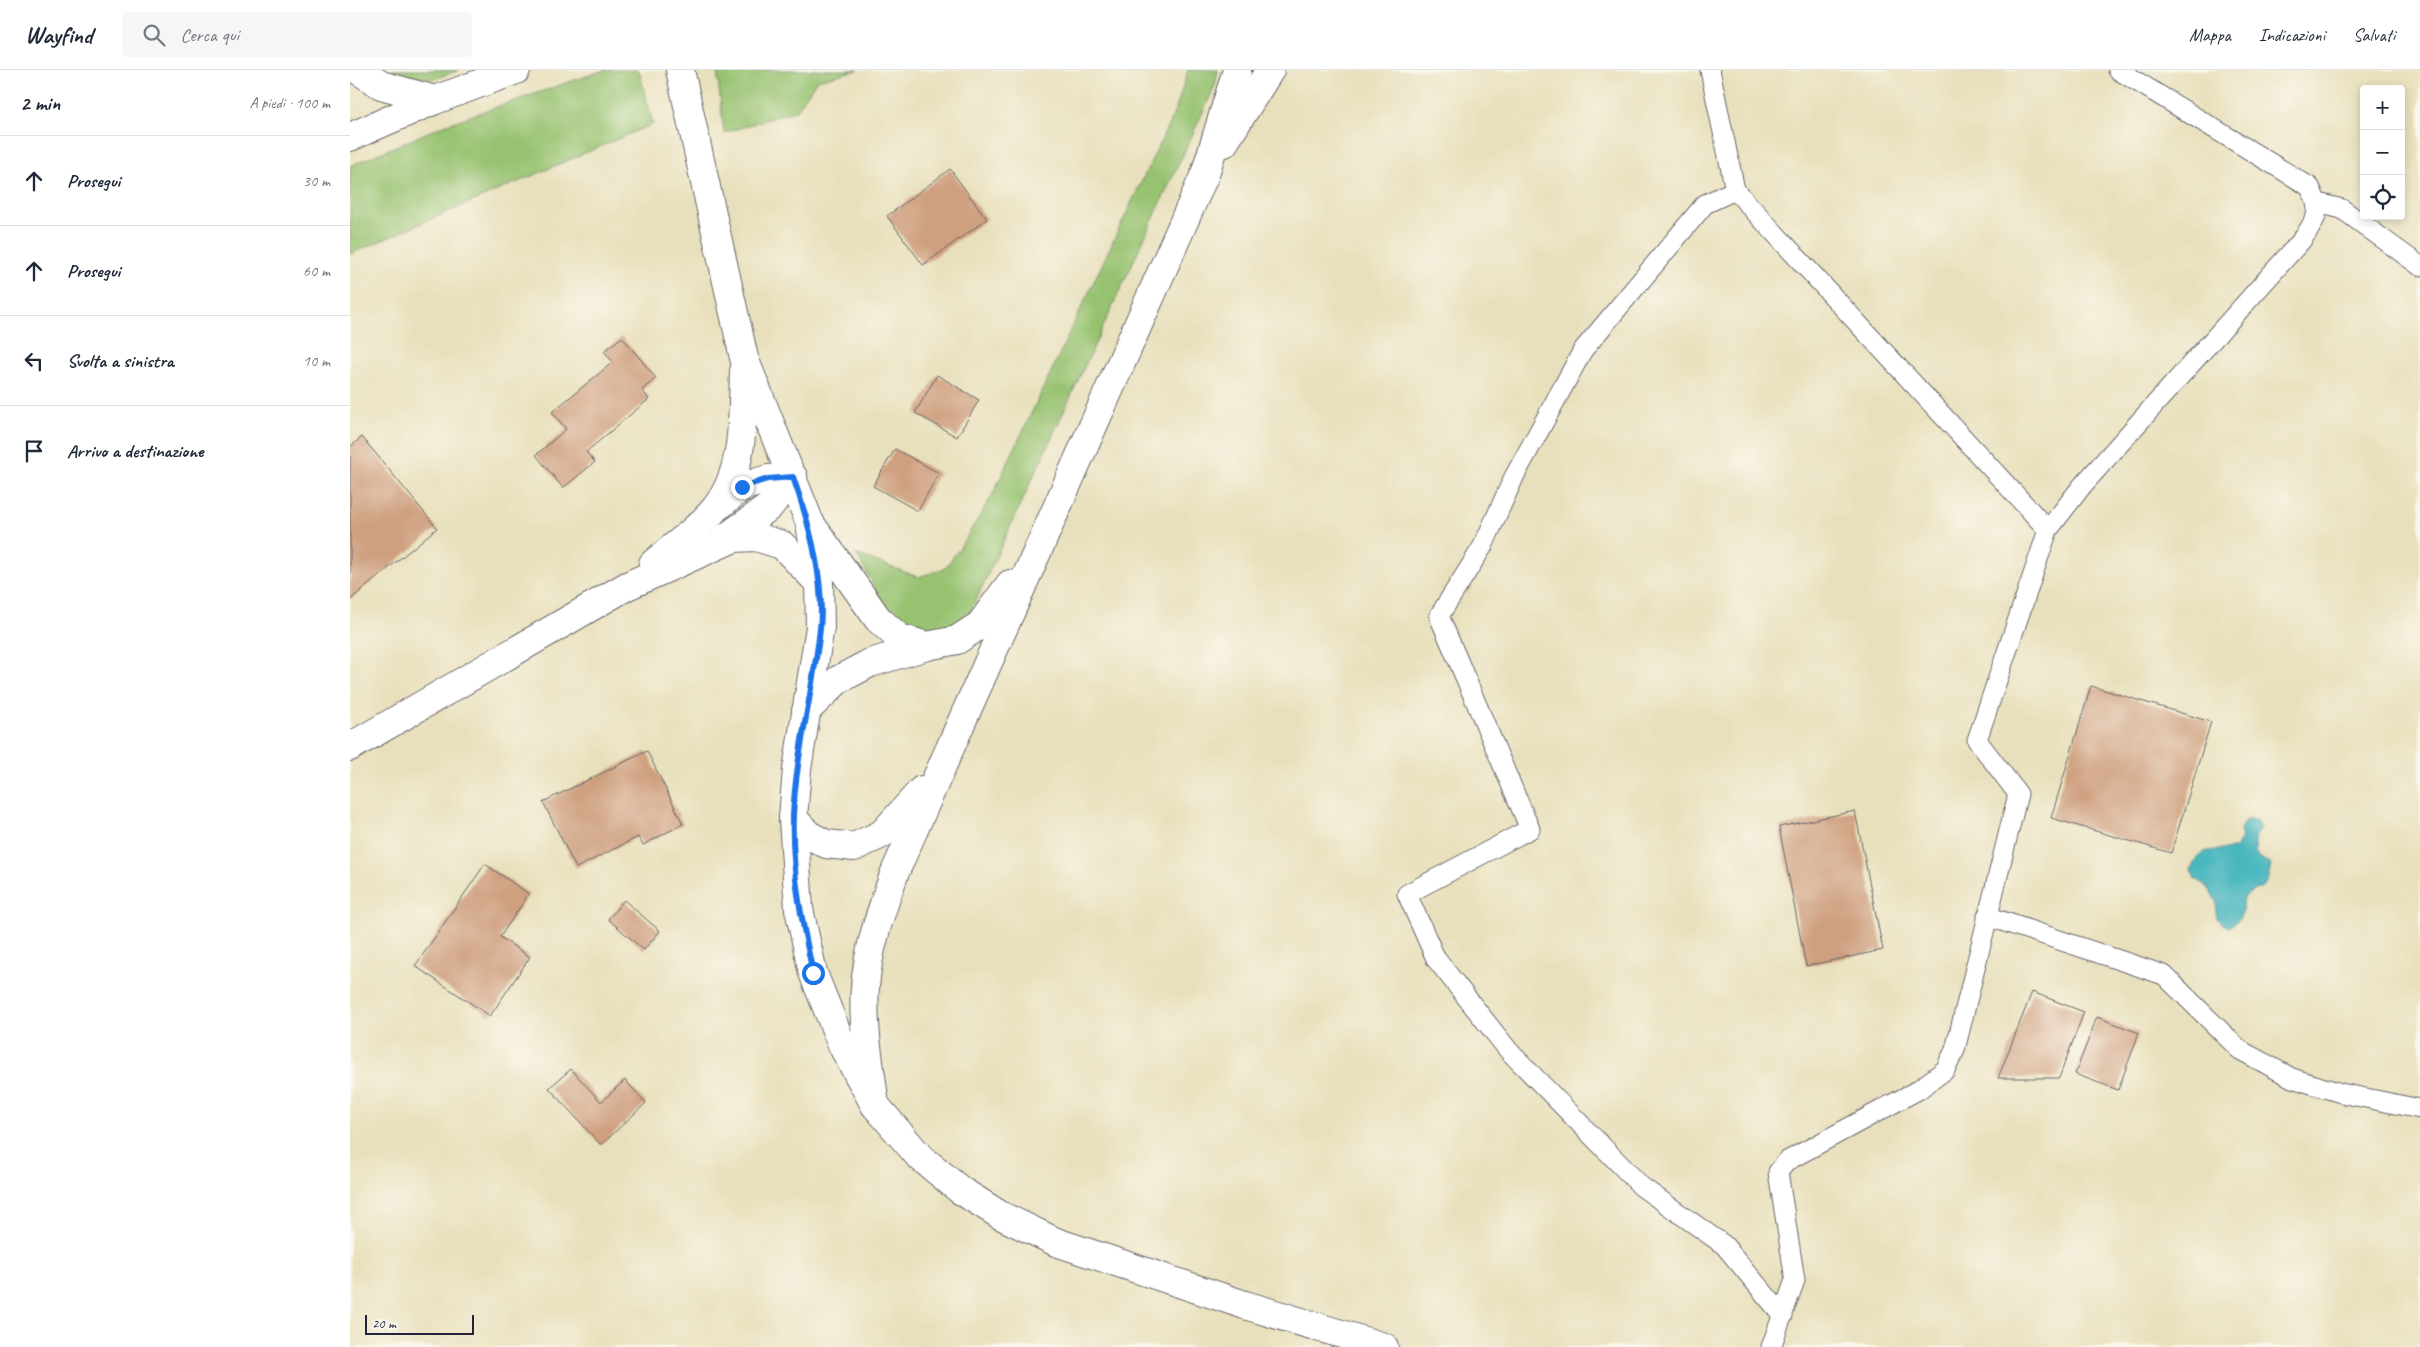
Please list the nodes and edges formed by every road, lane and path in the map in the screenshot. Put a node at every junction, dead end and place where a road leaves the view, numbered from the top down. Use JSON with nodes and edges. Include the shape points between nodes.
{"nodes":[{"id":1,"x":358,"y":70,"type":"edge"},
{"id":2,"x":516,"y":70,"type":"edge"},
{"id":3,"x":680,"y":70,"type":"edge"},
{"id":4,"x":1237,"y":70,"type":"edge"},
{"id":5,"x":1270,"y":70,"type":"edge"},
{"id":6,"x":1710,"y":70,"type":"edge"},
{"id":7,"x":2118,"y":70,"type":"edge"},
{"id":8,"x":435,"y":100,"type":"junction"},
{"id":9,"x":350,"y":137,"type":"edge"},
{"id":10,"x":1205,"y":174,"type":"junction"},
{"id":11,"x":1735,"y":190,"type":"junction"},
{"id":12,"x":2318,"y":203,"type":"junction"},
{"id":13,"x":2420,"y":266,"type":"edge"},
{"id":14,"x":744,"y":358,"type":"junction"},
{"id":15,"x":793,"y":477,"type":"junction"},
{"id":16,"x":714,"y":511,"type":"junction"},
{"id":17,"x":810,"y":524,"type":"junction"},
{"id":18,"x":2048,"y":530,"type":"junction"},
{"id":19,"x":712,"y":546,"type":"junction"},
{"id":20,"x":1036,"y":549,"type":"junction"},
{"id":21,"x":819,"y":583,"type":"junction"},
{"id":22,"x":627,"y":586,"type":"junction"},
{"id":23,"x":926,"y":646,"type":"junction"},
{"id":24,"x":806,"y":711,"type":"junction"},
{"id":25,"x":350,"y":747,"type":"edge"},
{"id":26,"x":936,"y":775,"type":"junction"},
{"id":27,"x":793,"y":818,"type":"junction"},
{"id":28,"x":1987,"y":916,"type":"junction"},
{"id":29,"x":875,"y":1105,"type":"junction"},
{"id":30,"x":2420,"y":1109,"type":"edge"},
{"id":31,"x":1783,"y":1316,"type":"junction"},
{"id":32,"x":1384,"y":1347,"type":"edge"},
{"id":33,"x":1771,"y":1347,"type":"edge"}],
"edges":[{"from":1,"to":8,"type":"street","via":[[381,85]]},
{"from":2,"to":8,"type":"street"},
{"from":3,"to":14,"type":"street"},
{"from":4,"to":10,"type":"street"},
{"from":5,"to":10,"type":"street"},
{"from":6,"to":11,"type":"lane"},
{"from":7,"to":12,"type":"lane","via":[[2310,187]]},
{"from":8,"to":9,"type":"street"},
{"from":10,"to":20,"type":"street"},
{"from":11,"to":18,"type":"lane"},
{"from":11,"to":31,"type":"lane","via":[[1705,204],[1583,350],[1514,477],[1483,546],[1440,616],[1530,829],[1407,894],[1436,959],[1509,1051],[1642,1186],[1724,1245]]},
{"from":12,"to":13,"type":"lane","via":[[2342,210]]},
{"from":12,"to":18,"type":"lane","via":[[2317,217],[2302,241],[2082,486]]},
{"from":14,"to":15,"type":"street"},
{"from":14,"to":16,"type":"street","via":[[741,439],[735,470]]},
{"from":15,"to":16,"type":"street","via":[[768,479],[742,487]]},
{"from":15,"to":17,"type":"street"},
{"from":15,"to":19,"type":"street","via":[[769,507]]},
{"from":16,"to":22,"type":"street"},
{"from":17,"to":21,"type":"street"},
{"from":17,"to":23,"type":"street","via":[[878,619],[899,638]]},
{"from":18,"to":28,"type":"lane","via":[[1977,740],[2018,794]]},
{"from":19,"to":21,"type":"street","via":[[734,538],[756,537],[782,545]]},
{"from":19,"to":22,"type":"street"},
{"from":20,"to":23,"type":"street","via":[[980,625],[957,640]]},
{"from":20,"to":26,"type":"street","via":[[971,704]]},
{"from":21,"to":24,"type":"street","via":[[820,627]]},
{"from":22,"to":25,"type":"street"},
{"from":23,"to":24,"type":"street","via":[[870,663],[838,680]]},
{"from":24,"to":27,"type":"street"},
{"from":26,"to":27,"type":"street","via":[[882,834],[854,847],[826,844],[809,835]]},
{"from":26,"to":29,"type":"street","via":[[880,915],[865,987]]},
{"from":27,"to":29,"type":"street","via":[[799,909],[813,973],[842,1045]]},
{"from":28,"to":30,"type":"lane","via":[[2164,975],[2240,1050],[2292,1078]]},
{"from":28,"to":31,"type":"lane","via":[[1955,1050],[1945,1070],[1918,1090],[1787,1161],[1778,1172],[1794,1280]]},
{"from":29,"to":32,"type":"street","via":[[919,1156],[960,1190],[1000,1215],[1056,1242]]},
{"from":31,"to":33,"type":"lane"}]}
